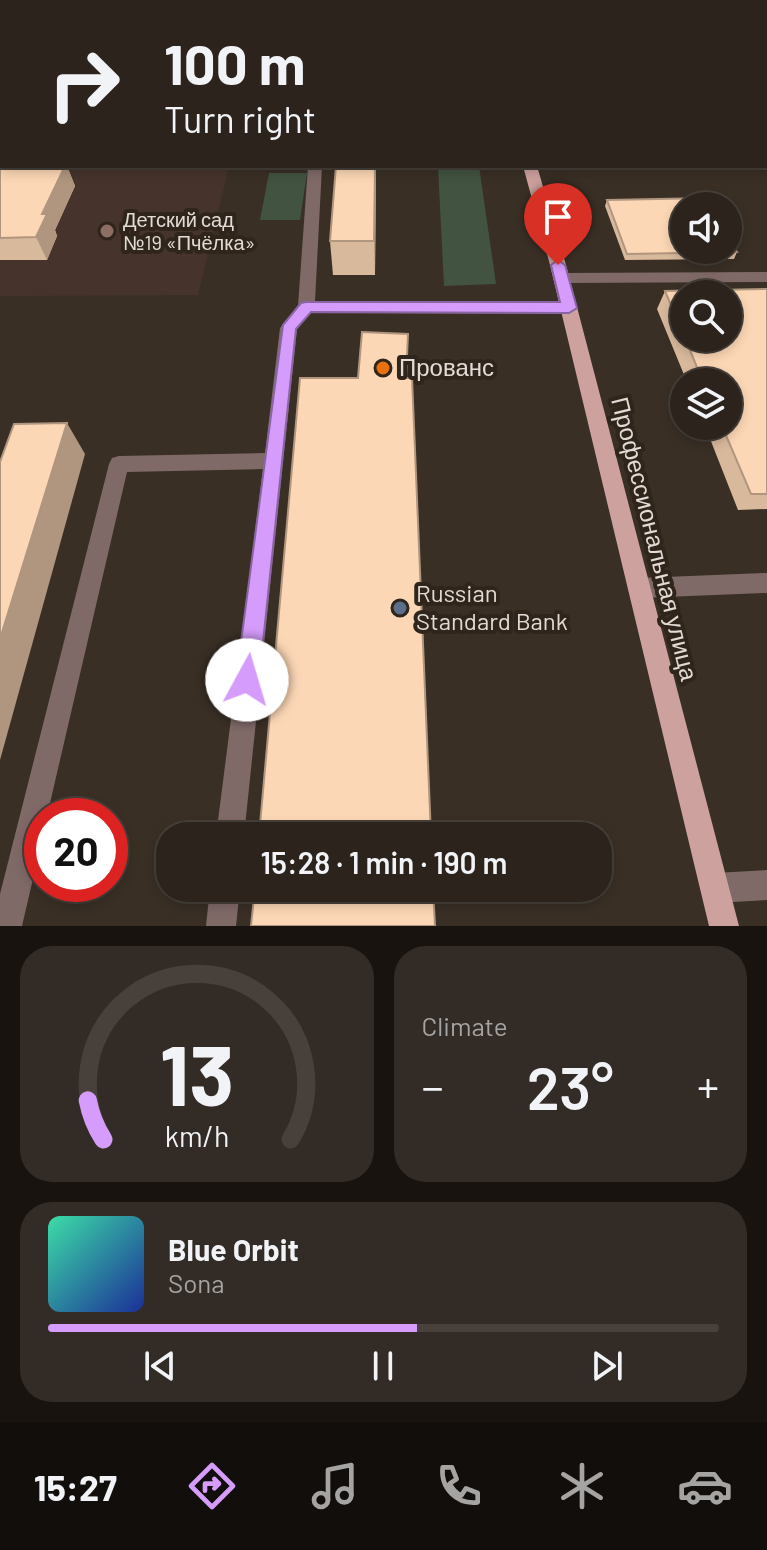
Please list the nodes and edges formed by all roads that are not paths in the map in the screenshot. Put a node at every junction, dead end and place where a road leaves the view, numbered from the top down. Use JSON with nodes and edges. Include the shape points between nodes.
{"nodes":[{"id":1,"x":315,"y":168,"type":"edge"},
{"id":2,"x":531,"y":168,"type":"edge"},
{"id":3,"x":767,"y":277,"type":"edge"},
{"id":4,"x":562,"y":278,"type":"junction"},
{"id":5,"x":306,"y":307,"type":"junction"},
{"id":6,"x":569,"y":308,"type":"junction"},
{"id":7,"x":271,"y":461,"type":"junction"},
{"id":8,"x":767,"y":583,"type":"edge"},
{"id":9,"x":640,"y":588,"type":"junction"},
{"id":10,"x":232,"y":822,"type":"edge"},
{"id":11,"x":767,"y":885,"type":"edge"},
{"id":12,"x":715,"y":888,"type":"junction"},
{"id":13,"x":224,"y":902,"type":"edge"},
{"id":14,"x":7,"y":926,"type":"edge"},
{"id":15,"x":221,"y":926,"type":"edge"},
{"id":16,"x":724,"y":926,"type":"edge"}],
"edges":[{"from":1,"to":5,"type":"lane"},
{"from":2,"to":4,"type":"main road","name":"Профессиональная улица"},
{"from":3,"to":4,"type":"lane"},
{"from":4,"to":6,"type":"main road","name":"Профессиональная улица"},
{"from":5,"to":6,"type":"lane"},
{"from":5,"to":7,"type":"lane","via":[[289,328]]},
{"from":6,"to":9,"type":"main road","name":"Профессиональная улица"},
{"from":7,"to":10,"type":"lane"},
{"from":7,"to":14,"type":"lane","via":[[119,464]]},
{"from":8,"to":9,"type":"lane"},
{"from":9,"to":12,"type":"main road","name":"Профессиональная улица"},
{"from":11,"to":12,"type":"lane"},
{"from":12,"to":16,"type":"main road","name":"Профессиональная улица"},
{"from":13,"to":15,"type":"lane"}]}
